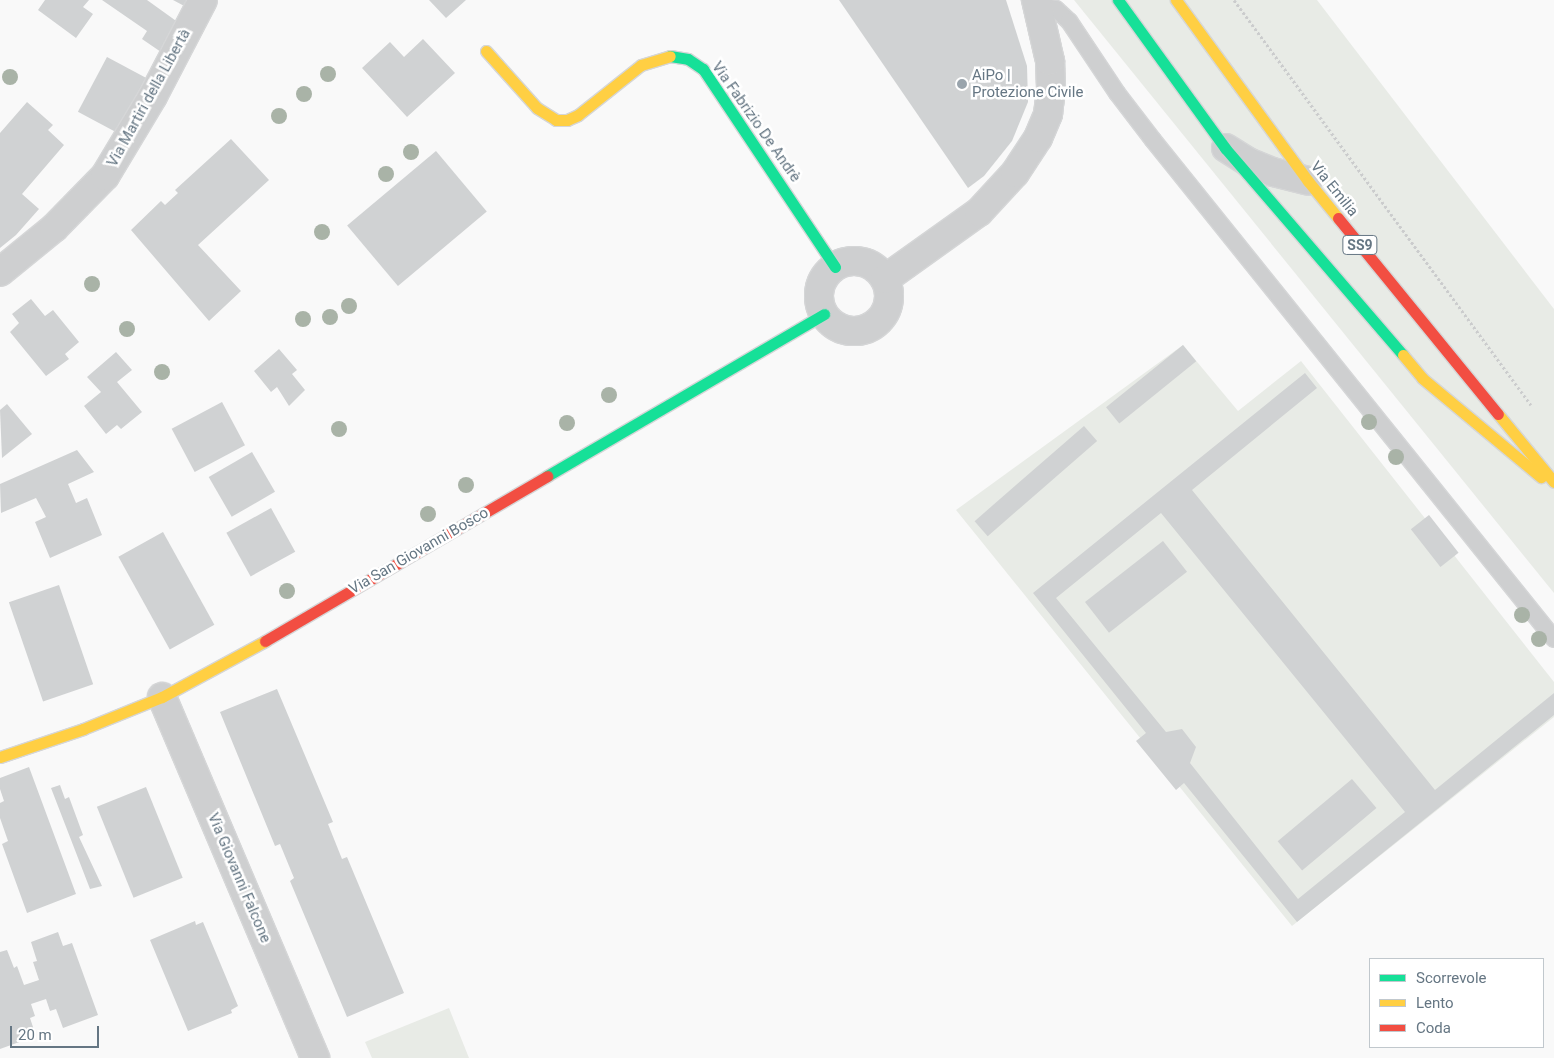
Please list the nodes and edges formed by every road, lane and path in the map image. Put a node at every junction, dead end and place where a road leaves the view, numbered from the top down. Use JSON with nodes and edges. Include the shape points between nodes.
{"nodes":[{"id":1,"x":203,"y":0,"type":"edge"},
{"id":2,"x":1118,"y":0,"type":"edge"},
{"id":3,"x":1176,"y":0,"type":"edge"},
{"id":4,"x":1234,"y":0,"type":"edge"},
{"id":5,"x":1037,"y":3,"type":"edge"},
{"id":6,"x":486,"y":51,"type":"dead end"},
{"id":7,"x":1225,"y":148,"type":"junction"},
{"id":8,"x":1308,"y":181,"type":"junction"},
{"id":9,"x":835,"y":266,"type":"junction"},
{"id":10,"x":0,"y":272,"type":"edge"},
{"id":11,"x":885,"y":279,"type":"junction"},
{"id":12,"x":824,"y":314,"type":"junction"},
{"id":13,"x":1536,"y":411,"type":"dead end"},
{"id":14,"x":1554,"y":482,"type":"edge"},
{"id":15,"x":1554,"y":488,"type":"edge"},
{"id":16,"x":1554,"y":639,"type":"edge"},
{"id":17,"x":162,"y":698,"type":"junction"},
{"id":18,"x":0,"y":757,"type":"edge"},
{"id":19,"x":315,"y":1058,"type":"edge"}],
"edges":[{"from":1,"to":10,"type":"street","name":"Via Martiri della Libertà","via":[[153,96],[105,176],[54,228]]},
{"from":2,"to":7,"type":"street"},
{"from":3,"to":8,"type":"street","name":"Via Emilia","number":"SS9"},
{"from":4,"to":13,"type":"path"},
{"from":5,"to":11,"type":"street","via":[[1050,61],[1052,88],[1048,114],[1038,138],[1015,173],[978,212]]},
{"from":5,"to":16,"type":"lane","via":[[1056,10],[1069,21],[1153,140]]},
{"from":6,"to":9,"type":"street","name":"Via Fabrizio De Andrè","via":[[537,108],[556,120],[578,115],[641,65],[672,55],[688,59],[703,69],[715,85]]},
{"from":7,"to":8,"type":"street","via":[[1272,172]]},
{"from":7,"to":15,"type":"street","via":[[1422,378]]},
{"from":8,"to":14,"type":"street","name":"Via Emilia","number":"SS9"},
{"from":9,"to":11,"type":"street","via":[[859,261],[869,264]]},
{"from":9,"to":12,"type":"street","via":[[822,282],[819,294]]},
{"from":11,"to":12,"type":"street","via":[[889,290],[886,311],[869,328],[845,330],[834,325]]},
{"from":12,"to":17,"type":"street","name":"Via San Giovanni Bosco"},
{"from":17,"to":18,"type":"street","name":"Via San Giovanni Bosco"},
{"from":17,"to":19,"type":"street","name":"Via Giovanni Falcone"}]}
